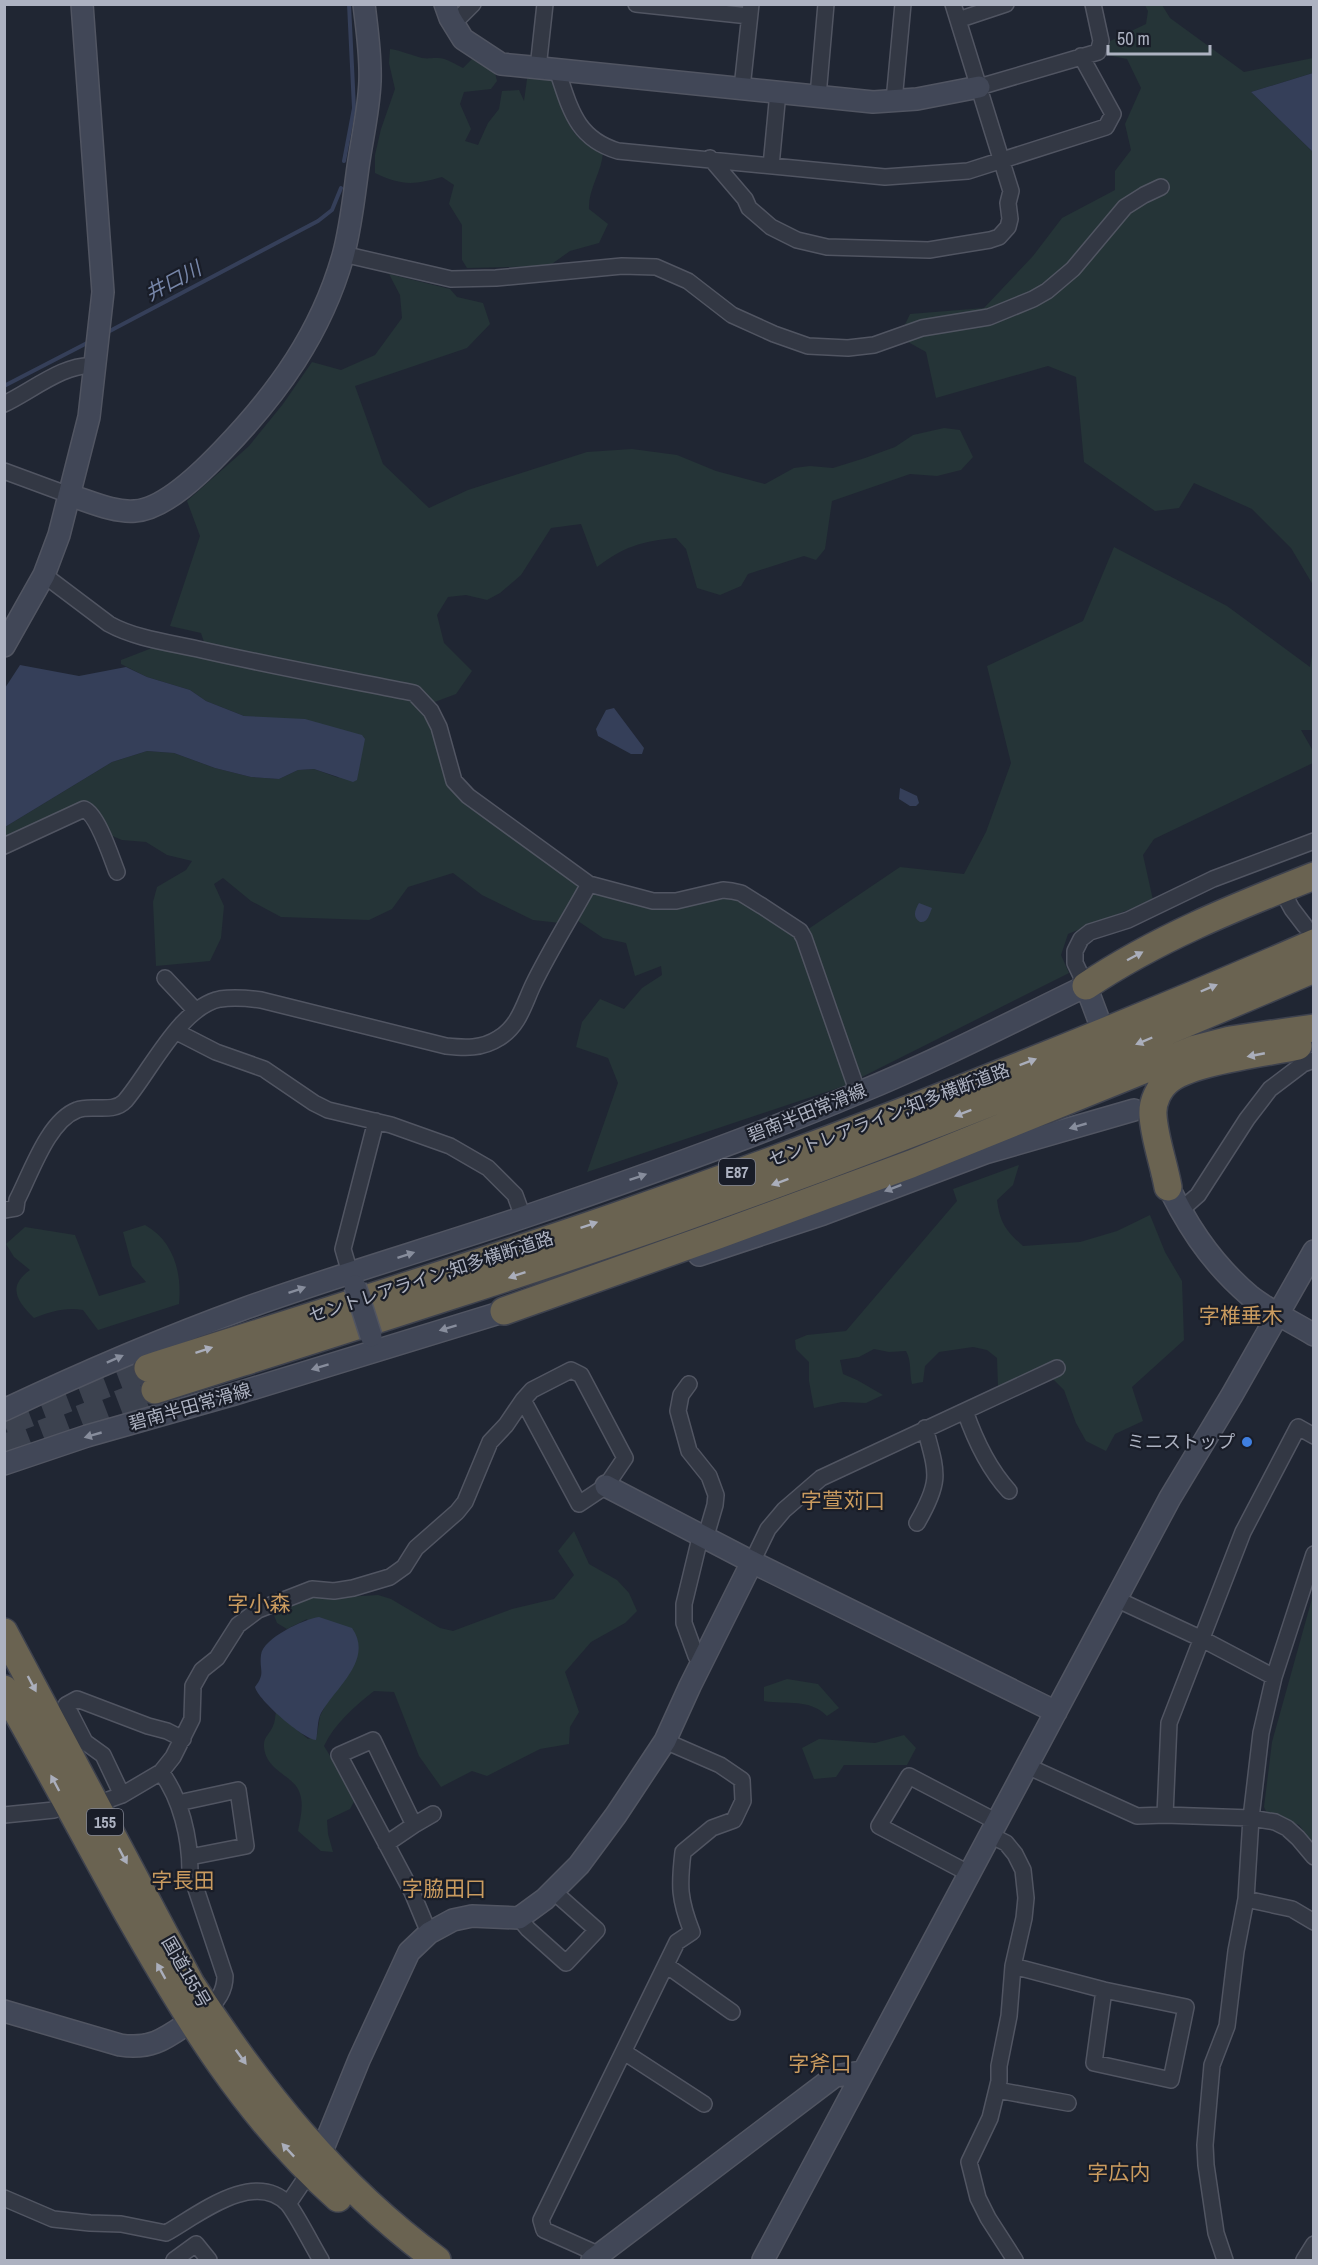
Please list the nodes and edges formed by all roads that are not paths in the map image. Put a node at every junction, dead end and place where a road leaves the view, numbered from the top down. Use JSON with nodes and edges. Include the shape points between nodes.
{"nodes":[{"id":1,"x":82,"y":4,"type":"edge"},
{"id":2,"x":364,"y":4,"type":"edge"},
{"id":3,"x":473,"y":4,"type":"edge"},
{"id":4,"x":545,"y":4,"type":"edge"},
{"id":5,"x":636,"y":4,"type":"edge"},
{"id":6,"x":826,"y":4,"type":"edge"},
{"id":7,"x":903,"y":4,"type":"edge"},
{"id":8,"x":953,"y":4,"type":"edge"},
{"id":9,"x":1006,"y":4,"type":"edge"},
{"id":10,"x":1093,"y":4,"type":"edge"},
{"id":11,"x":750,"y":10,"type":"edge"},
{"id":12,"x":449,"y":14,"type":"edge"},
{"id":13,"x":958,"y":20,"type":"junction"},
{"id":14,"x":1081,"y":56,"type":"junction"},
{"id":15,"x":548,"y":69,"type":"junction"},
{"id":16,"x":979,"y":87,"type":"junction"},
{"id":17,"x":742,"y":88,"type":"junction"},
{"id":18,"x":778,"y":92,"type":"junction"},
{"id":19,"x":818,"y":96,"type":"junction"},
{"id":20,"x":894,"y":101,"type":"junction"},
{"id":21,"x":710,"y":158,"type":"junction"},
{"id":22,"x":1001,"y":161,"type":"junction"},
{"id":23,"x":771,"y":166,"type":"junction"},
{"id":24,"x":1161,"y":188,"type":"dead end"},
{"id":25,"x":343,"y":254,"type":"junction"},
{"id":26,"x":94,"y":366,"type":"junction"},
{"id":27,"x":4,"y":404,"type":"edge"},
{"id":28,"x":4,"y":471,"type":"edge"},
{"id":29,"x":69,"y":495,"type":"junction"},
{"id":30,"x":44,"y":575,"type":"junction"},
{"id":31,"x":4,"y":646,"type":"edge"},
{"id":32,"x":1314,"y":841,"type":"edge"},
{"id":33,"x":4,"y":846,"type":"edge"},
{"id":34,"x":117,"y":872,"type":"dead end"},
{"id":35,"x":1314,"y":876,"type":"edge"},
{"id":36,"x":589,"y":884,"type":"junction"},
{"id":37,"x":1281,"y":889,"type":"junction"},
{"id":38,"x":1309,"y":934,"type":"edge"},
{"id":39,"x":1314,"y":969,"type":"edge"},
{"id":40,"x":165,"y":978,"type":"dead end"},
{"id":41,"x":1086,"y":986,"type":"junction"},
{"id":42,"x":196,"y":1011,"type":"junction"},
{"id":43,"x":1098,"y":1018,"type":"dead end"},
{"id":44,"x":1314,"y":1028,"type":"edge"},
{"id":45,"x":177,"y":1032,"type":"junction"},
{"id":46,"x":1314,"y":1043,"type":"edge"},
{"id":47,"x":1314,"y":1060,"type":"edge"},
{"id":48,"x":1126,"y":1090,"type":"dead end"},
{"id":49,"x":858,"y":1093,"type":"junction"},
{"id":50,"x":1134,"y":1110,"type":"junction"},
{"id":51,"x":376,"y":1121,"type":"junction"},
{"id":52,"x":1174,"y":1198,"type":"junction"},
{"id":53,"x":4,"y":1210,"type":"edge"},
{"id":54,"x":523,"y":1217,"type":"junction"},
{"id":55,"x":1314,"y":1251,"type":"edge"},
{"id":56,"x":352,"y":1279,"type":"junction"},
{"id":57,"x":504,"y":1311,"type":"junction"},
{"id":58,"x":1278,"y":1313,"type":"junction"},
{"id":59,"x":1314,"y":1335,"type":"edge"},
{"id":60,"x":374,"y":1343,"type":"junction"},
{"id":61,"x":1058,"y":1368,"type":"dead end"},
{"id":62,"x":689,"y":1384,"type":"dead end"},
{"id":63,"x":523,"y":1400,"type":"junction"},
{"id":64,"x":4,"y":1410,"type":"edge"},
{"id":65,"x":965,"y":1411,"type":"junction"},
{"id":66,"x":926,"y":1428,"type":"junction"},
{"id":67,"x":1314,"y":1436,"type":"edge"},
{"id":68,"x":4,"y":1464,"type":"edge"},
{"id":69,"x":606,"y":1486,"type":"junction"},
{"id":70,"x":1009,"y":1491,"type":"dead end"},
{"id":71,"x":917,"y":1523,"type":"dead end"},
{"id":72,"x":703,"y":1536,"type":"junction"},
{"id":73,"x":1314,"y":1554,"type":"edge"},
{"id":74,"x":752,"y":1562,"type":"junction"},
{"id":75,"x":1116,"y":1599,"type":"junction"},
{"id":76,"x":4,"y":1632,"type":"edge"},
{"id":77,"x":1202,"y":1639,"type":"junction"},
{"id":78,"x":702,"y":1661,"type":"junction"},
{"id":79,"x":1274,"y":1677,"type":"junction"},
{"id":80,"x":4,"y":1689,"type":"edge"},
{"id":81,"x":1056,"y":1712,"type":"junction"},
{"id":82,"x":183,"y":1739,"type":"junction"},
{"id":83,"x":665,"y":1741,"type":"junction"},
{"id":84,"x":1027,"y":1766,"type":"junction"},
{"id":85,"x":161,"y":1772,"type":"junction"},
{"id":86,"x":178,"y":1803,"type":"junction"},
{"id":87,"x":54,"y":1810,"type":"dead end"},
{"id":88,"x":433,"y":1814,"type":"dead end"},
{"id":89,"x":4,"y":1815,"type":"edge"},
{"id":90,"x":1165,"y":1815,"type":"junction"},
{"id":91,"x":1251,"y":1818,"type":"junction"},
{"id":92,"x":414,"y":1826,"type":"junction"},
{"id":93,"x":994,"y":1828,"type":"junction"},
{"id":94,"x":386,"y":1844,"type":"junction"},
{"id":95,"x":190,"y":1857,"type":"junction"},
{"id":96,"x":1314,"y":1857,"type":"edge"},
{"id":97,"x":970,"y":1874,"type":"junction"},
{"id":98,"x":553,"y":1891,"type":"junction"},
{"id":99,"x":1246,"y":1899,"type":"junction"},
{"id":100,"x":519,"y":1918,"type":"junction"},
{"id":101,"x":1314,"y":1922,"type":"edge"},
{"id":102,"x":429,"y":1933,"type":"junction"},
{"id":103,"x":666,"y":1965,"type":"junction"},
{"id":104,"x":1013,"y":1966,"type":"junction"},
{"id":105,"x":1104,"y":1990,"type":"junction"},
{"id":106,"x":4,"y":2011,"type":"edge"},
{"id":107,"x":732,"y":2012,"type":"dead end"},
{"id":108,"x":199,"y":2015,"type":"junction"},
{"id":109,"x":624,"y":2052,"type":"junction"},
{"id":110,"x":863,"y":2072,"type":"junction"},
{"id":111,"x":997,"y":2090,"type":"junction"},
{"id":112,"x":1068,"y":2103,"type":"dead end"},
{"id":113,"x":704,"y":2104,"type":"dead end"},
{"id":114,"x":315,"y":2165,"type":"junction"},
{"id":115,"x":4,"y":2198,"type":"edge"},
{"id":116,"x":288,"y":2204,"type":"junction"},
{"id":117,"x":1314,"y":2244,"type":"edge"},
{"id":118,"x":594,"y":2259,"type":"edge"},
{"id":119,"x":174,"y":2260,"type":"edge"},
{"id":120,"x":209,"y":2260,"type":"edge"},
{"id":121,"x":321,"y":2260,"type":"edge"},
{"id":122,"x":409,"y":2260,"type":"edge"},
{"id":123,"x":437,"y":2260,"type":"edge"},
{"id":124,"x":764,"y":2260,"type":"edge"},
{"id":125,"x":1015,"y":2260,"type":"edge"},
{"id":126,"x":1225,"y":2260,"type":"edge"},
{"id":127,"x":1304,"y":2260,"type":"edge"}],
"edges":[{"from":1,"to":26,"type":"street","via":[[103,292]]},
{"from":2,"to":25,"type":"street","via":[[369,99]]},
{"from":3,"to":12,"type":"street"},
{"from":4,"to":15,"type":"street"},
{"from":5,"to":11,"type":"street"},
{"from":6,"to":19,"type":"street"},
{"from":7,"to":20,"type":"street"},
{"from":8,"to":13,"type":"street"},
{"from":9,"to":13,"type":"street"},
{"from":10,"to":14,"type":"street","via":[[1101,41],[1098,52]]},
{"from":11,"to":17,"type":"street"},
{"from":12,"to":15,"type":"street","via":[[463,39],[501,64]]},
{"from":13,"to":16,"type":"street"},
{"from":14,"to":16,"type":"street"},
{"from":14,"to":22,"type":"street","via":[[1113,114],[1106,127]]},
{"from":15,"to":17,"type":"street"},
{"from":15,"to":21,"type":"street","via":[[573,116],[600,144],[618,151]]},
{"from":16,"to":20,"type":"street"},
{"from":16,"to":22,"type":"street"},
{"from":17,"to":18,"type":"street"},
{"from":18,"to":19,"type":"street"},
{"from":18,"to":23,"type":"street"},
{"from":19,"to":20,"type":"street"},
{"from":21,"to":22,"type":"street","via":[[749,208],[771,227],[806,243],[855,249],[929,250],[999,237],[1006,229],[1011,191]]},
{"from":21,"to":23,"type":"street"},
{"from":22,"to":23,"type":"street","via":[[968,171],[885,177]]},
{"from":24,"to":25,"type":"street","via":[[1125,207],[1073,269],[1033,299],[988,317],[922,328],[874,345],[848,348],[808,346],[774,334],[732,315],[688,281],[657,267],[622,266],[451,279]]},
{"from":25,"to":29,"type":"street","via":[[322,314],[285,376],[258,414],[193,479],[159,504],[135,511]]},
{"from":26,"to":27,"type":"street","via":[[65,371]]},
{"from":26,"to":29,"type":"street","via":[[89,417]]},
{"from":28,"to":29,"type":"street"},
{"from":29,"to":30,"type":"street"},
{"from":30,"to":31,"type":"street"},
{"from":30,"to":36,"type":"street","via":[[109,624],[120,628],[249,661],[414,693],[431,711],[439,727],[454,781],[461,789]]},
{"from":32,"to":41,"type":"street","via":[[1213,879],[1128,920],[1090,932],[1075,951],[1075,963]]},
{"from":33,"to":34,"type":"street","via":[[84,809],[96,823]]},
{"from":35,"to":37,"type":"highway"},
{"from":36,"to":42,"type":"street","via":[[514,1025],[486,1044],[471,1048],[446,1046],[261,1000],[218,1000]]},
{"from":36,"to":49,"type":"street","via":[[653,901],[675,901],[723,890],[741,893],[800,931]]},
{"from":37,"to":38,"type":"street"},
{"from":41,"to":37,"type":"highway","one_way":true,"via":[[1139,954]]},
{"from":39,"to":38,"type":"highway","name":"セントレアライン;知多横断道路","number":"E87","one_way":true,"via":[[1101,1059],[677,1220],[470,1291],[152,1379],[743,1170],[1044,1056]]},
{"from":40,"to":42,"type":"street"},
{"from":41,"to":43,"type":"street"},
{"from":41,"to":49,"type":"street","name":"碧南半田常滑線","via":[[953,1052]]},
{"from":42,"to":45,"type":"street"},
{"from":44,"to":57,"type":"highway","via":[[1195,1049],[858,1184]]},
{"from":45,"to":51,"type":"street","via":[[216,1052],[264,1069],[328,1110]]},
{"from":45,"to":53,"type":"street","via":[[123,1103],[104,1109],[78,1109],[56,1125],[16,1208]]},
{"from":46,"to":52,"type":"highway","one_way":true,"via":[[1222,1061],[1168,1080],[1154,1100],[1152,1115]]},
{"from":47,"to":52,"type":"street","via":[[1270,1089],[1198,1194]]},
{"from":48,"to":50,"type":"street"},
{"from":54,"to":49,"type":"street","name":"碧南半田常滑線","one_way":true,"via":[[684,1161]]},
{"from":50,"to":52,"type":"street"},
{"from":50,"to":57,"type":"street","name":"碧南半田常滑線","one_way":true,"via":[[985,1153],[823,1214],[660,1268]]},
{"from":51,"to":54,"type":"street","via":[[450,1146],[488,1168],[515,1195]]},
{"from":51,"to":56,"type":"street","via":[[343,1249]]},
{"from":52,"to":58,"type":"street","via":[[1208,1255],[1251,1297]]},
{"from":56,"to":54,"type":"street","name":"碧南半田常滑線","one_way":true},
{"from":55,"to":58,"type":"street"},
{"from":56,"to":60,"type":"street","bridge":true},
{"from":64,"to":56,"type":"street","name":"碧南半田常滑線","one_way":true,"via":[[143,1347],[259,1304]]},
{"from":57,"to":60,"type":"street","name":"碧南半田常滑線","one_way":true},
{"from":58,"to":59,"type":"street"},
{"from":58,"to":75,"type":"street","via":[[1170,1497]]},
{"from":60,"to":68,"type":"street","name":"碧南半田常滑線","one_way":true},
{"from":61,"to":65,"type":"street"},
{"from":62,"to":72,"type":"street","via":[[681,1395],[678,1411],[689,1451],[709,1476],[716,1496]]},
{"from":63,"to":69,"type":"street","via":[[579,1504]]},
{"from":63,"to":69,"type":"street","via":[[532,1390],[571,1370],[581,1375],[626,1458]]},
{"from":63,"to":82,"type":"street","via":[[490,1442],[465,1502],[421,1542],[404,1567],[390,1577],[353,1588],[312,1589],[258,1610],[238,1625],[193,1686],[192,1719]]},
{"from":65,"to":66,"type":"street"},
{"from":65,"to":70,"type":"street","via":[[992,1469]]},
{"from":66,"to":71,"type":"street","via":[[936,1476],[933,1493]]},
{"from":66,"to":74,"type":"street","via":[[804,1490],[768,1529]]},
{"from":67,"to":77,"type":"street","via":[[1298,1427],[1243,1532]]},
{"from":69,"to":72,"type":"street"},
{"from":72,"to":74,"type":"street"},
{"from":72,"to":78,"type":"street","via":[[690,1575],[684,1616],[696,1656]]},
{"from":73,"to":79,"type":"street"},
{"from":74,"to":78,"type":"street"},
{"from":74,"to":81,"type":"street"},
{"from":75,"to":77,"type":"street"},
{"from":75,"to":81,"type":"street"},
{"from":76,"to":108,"type":"highway","name":"国道155号","number":"155","one_way":true,"via":[[191,1984]]},
{"from":77,"to":79,"type":"street"},
{"from":77,"to":90,"type":"street","via":[[1169,1723]]},
{"from":78,"to":83,"type":"street"},
{"from":79,"to":91,"type":"street","via":[[1259,1742]]},
{"from":108,"to":80,"type":"highway","name":"国道155号","number":"155","one_way":true,"via":[[173,1994]]},
{"from":81,"to":84,"type":"street"},
{"from":82,"to":85,"type":"street"},
{"from":82,"to":85,"type":"street","via":[[77,1699],[66,1705],[85,1742],[102,1755],[115,1798]]},
{"from":83,"to":98,"type":"street","via":[[579,1865]]},
{"from":83,"to":103,"type":"street","via":[[720,1765],[742,1780],[743,1801],[734,1820],[712,1828],[684,1852],[679,1884],[682,1907],[692,1932],[678,1942]]},
{"from":84,"to":90,"type":"street","via":[[1137,1816]]},
{"from":84,"to":93,"type":"street"},
{"from":85,"to":86,"type":"street"},
{"from":86,"to":95,"type":"street"},
{"from":86,"to":95,"type":"street","via":[[238,1790],[246,1846]]},
{"from":87,"to":89,"type":"street"},
{"from":88,"to":92,"type":"street"},
{"from":90,"to":91,"type":"street"},
{"from":91,"to":96,"type":"street","via":[[1287,1828]]},
{"from":91,"to":99,"type":"street"},
{"from":92,"to":94,"type":"street"},
{"from":92,"to":94,"type":"street","via":[[373,1740],[339,1755]]},
{"from":93,"to":97,"type":"street"},
{"from":93,"to":97,"type":"street","via":[[909,1776],[879,1826]]},
{"from":93,"to":104,"type":"street","via":[[1015,1854],[1025,1882],[1024,1918]]},
{"from":94,"to":102,"type":"street"},
{"from":95,"to":108,"type":"street","via":[[189,1871],[225,1976],[222,1994]]},
{"from":97,"to":110,"type":"street"},
{"from":98,"to":100,"type":"street"},
{"from":98,"to":100,"type":"street","via":[[597,1930],[566,1963]]},
{"from":99,"to":101,"type":"street","via":[[1292,1908]]},
{"from":99,"to":126,"type":"street","via":[[1227,2026],[1212,2066],[1205,2145],[1216,2233]]},
{"from":100,"to":102,"type":"street","via":[[472,1916],[453,1920]]},
{"from":102,"to":114,"type":"street","via":[[409,1952]]},
{"from":103,"to":107,"type":"street"},
{"from":103,"to":109,"type":"street"},
{"from":104,"to":105,"type":"street"},
{"from":104,"to":111,"type":"street"},
{"from":105,"to":105,"type":"street","via":[[1186,2007],[1171,2080],[1094,2063]]},
{"from":106,"to":108,"type":"street","via":[[134,2047],[162,2041]]},
{"from":108,"to":114,"type":"highway","name":"国道155号","number":"155","via":[[241,2095]]},
{"from":109,"to":113,"type":"street"},
{"from":109,"to":118,"type":"street","via":[[541,2220],[544,2230],[591,2251]]},
{"from":110,"to":118,"type":"street","via":[[836,2076]]},
{"from":110,"to":124,"type":"street"},
{"from":111,"to":112,"type":"street"},
{"from":111,"to":125,"type":"street","via":[[990,2118],[969,2163],[978,2198]]},
{"from":114,"to":116,"type":"street"},
{"from":114,"to":122,"type":"highway","name":"国道155号","number":"155"},
{"from":114,"to":123,"type":"highway","name":"国道155号","number":"155"},
{"from":115,"to":116,"type":"street","via":[[53,2219],[121,2224],[166,2233],[232,2194],[268,2192]]},
{"from":116,"to":121,"type":"street"},
{"from":117,"to":127,"type":"street"},
{"from":119,"to":120,"type":"street","via":[[196,2244]]}]}
